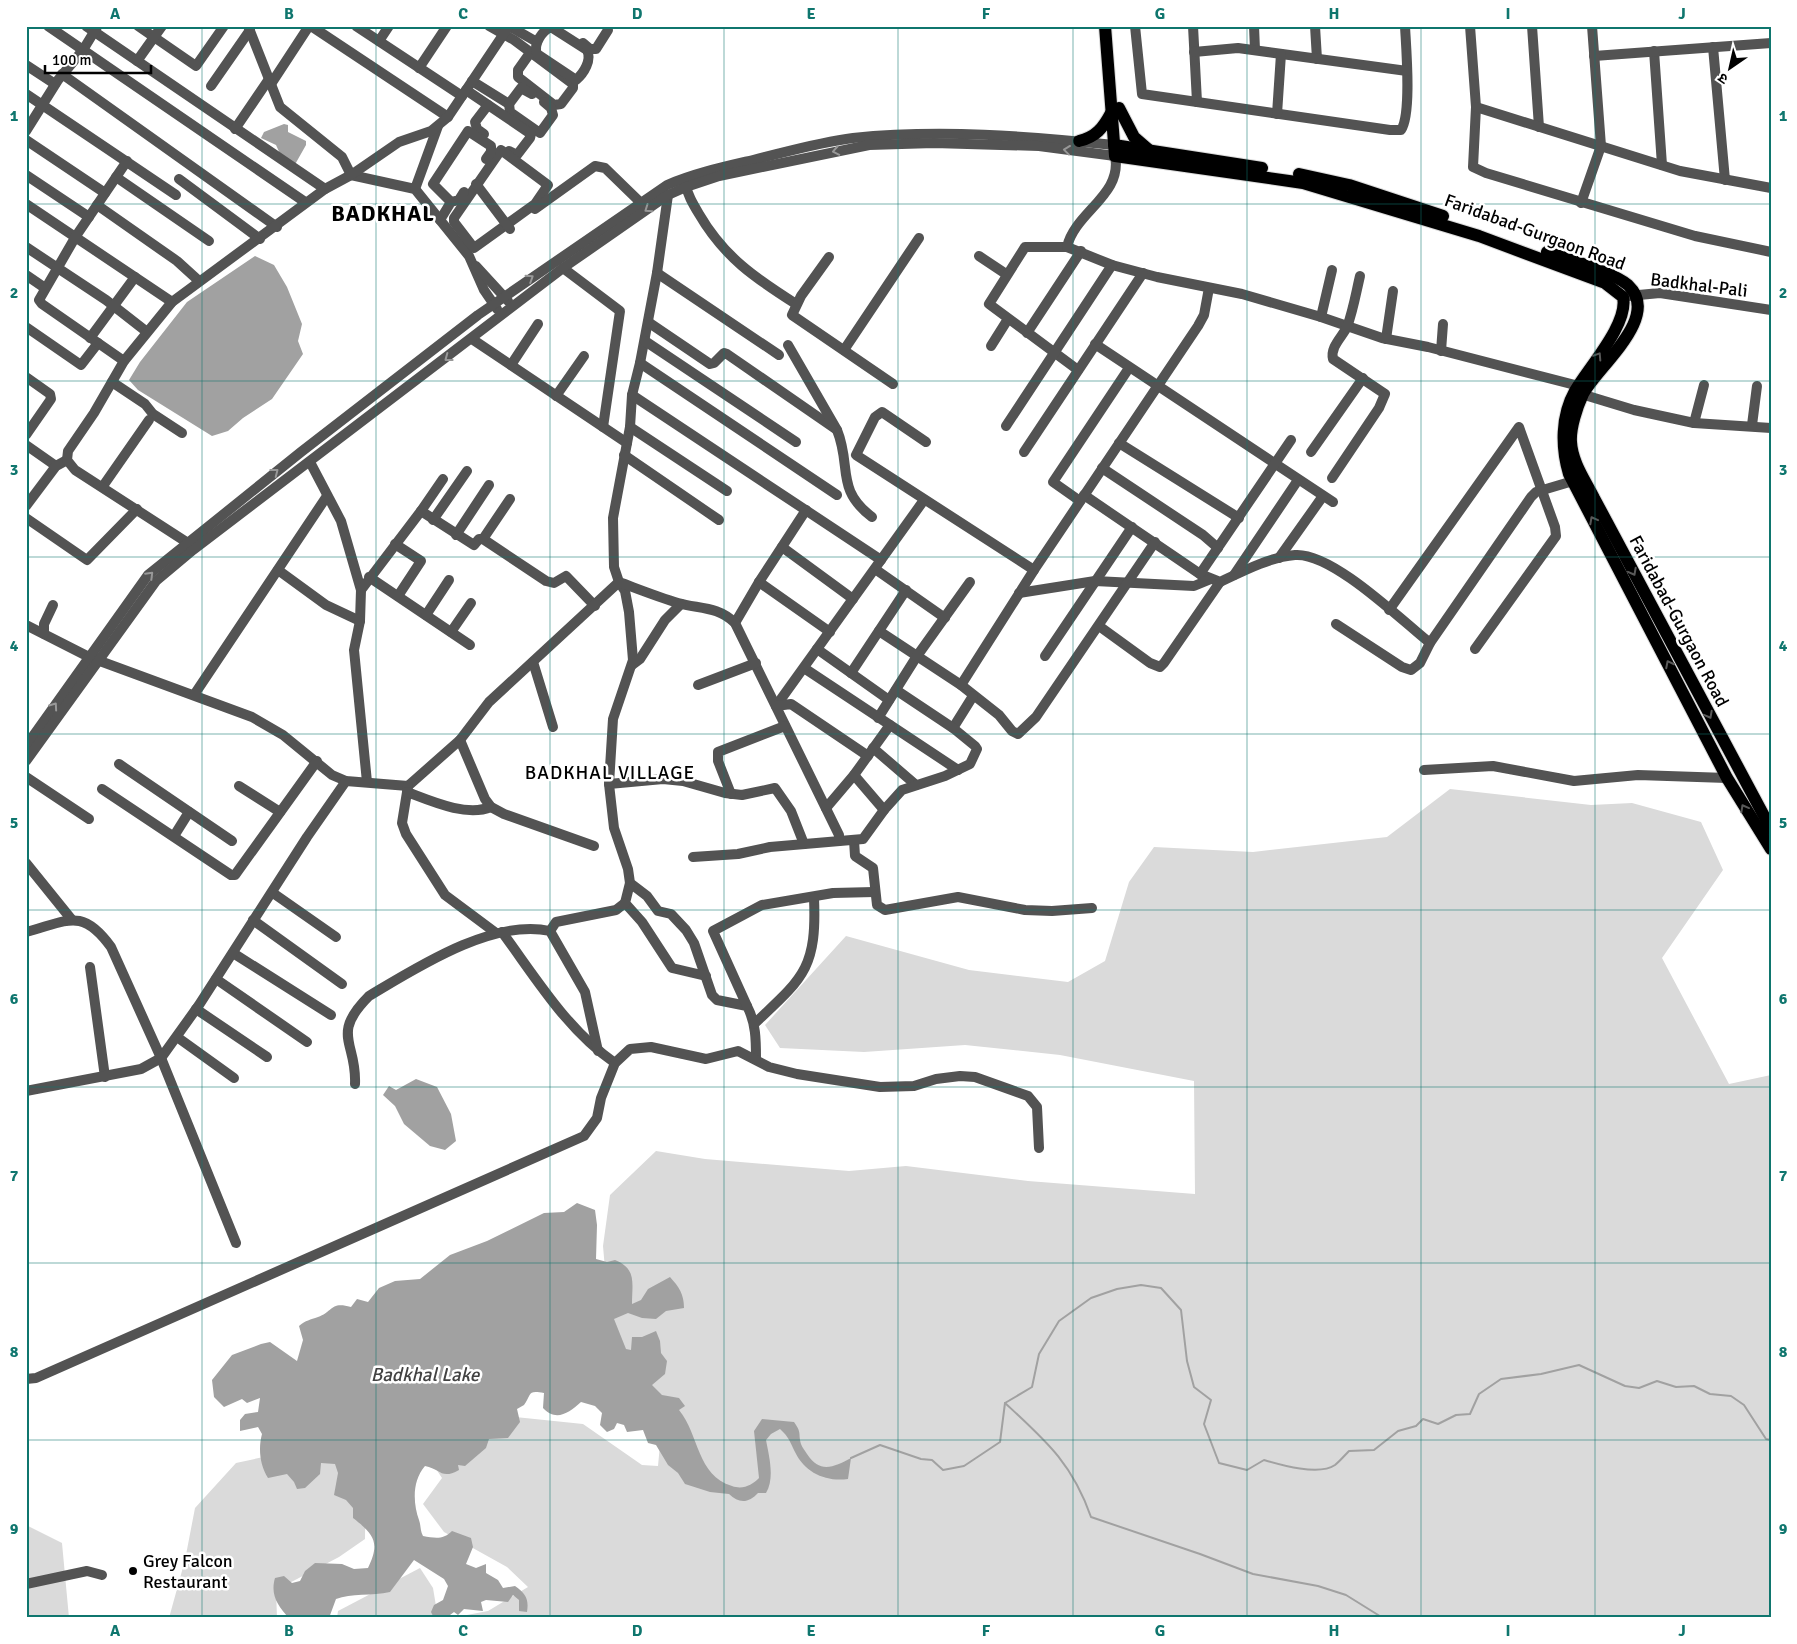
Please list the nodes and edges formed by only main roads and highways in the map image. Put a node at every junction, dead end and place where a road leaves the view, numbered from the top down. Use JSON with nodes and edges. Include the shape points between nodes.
{"nodes":[{"id":1,"x":1105,"y":26,"type":"edge"},
{"id":2,"x":1112,"y":26,"type":"edge"},
{"id":3,"x":1115,"y":110,"type":"junction"},
{"id":4,"x":1079,"y":141,"type":"road end"},
{"id":5,"x":1118,"y":151,"type":"junction"},
{"id":6,"x":1150,"y":151,"type":"junction"},
{"id":7,"x":1630,"y":296,"type":"junction"},
{"id":8,"x":1579,"y":391,"type":"junction"},
{"id":9,"x":1771,"y":829,"type":"edge"},
{"id":10,"x":1771,"y":849,"type":"edge"}],
"edges":[{"from":1,"to":3,"type":"main road"},
{"from":2,"to":3,"type":"main road"},
{"from":3,"to":4,"type":"main road","via":[[1094,136]]},
{"from":3,"to":5,"type":"main road"},
{"from":3,"to":6,"type":"main road","via":[[1134,137]]},
{"from":5,"to":6,"type":"main road","name":"Faridabad-Gurgaon Road"},
{"from":5,"to":7,"type":"main road","name":"Faridabad-Gurgaon Road","via":[[1303,183],[1478,236],[1605,283]]},
{"from":6,"to":7,"type":"main road","name":"Faridabad-Gurgaon Road","via":[[1290,172],[1349,185],[1584,265],[1620,280]]},
{"from":7,"to":8,"type":"main road","name":"Faridabad-Gurgaon Road"},
{"from":8,"to":9,"type":"main road","name":"Faridabad-Gurgaon Road","one_way":true,"via":[[1570,440],[1575,462]]},
{"from":10,"to":8,"type":"main road","name":"Faridabad-Gurgaon Road","one_way":true,"via":[[1727,778],[1573,482],[1565,460],[1563,438],[1565,421]]}]}
